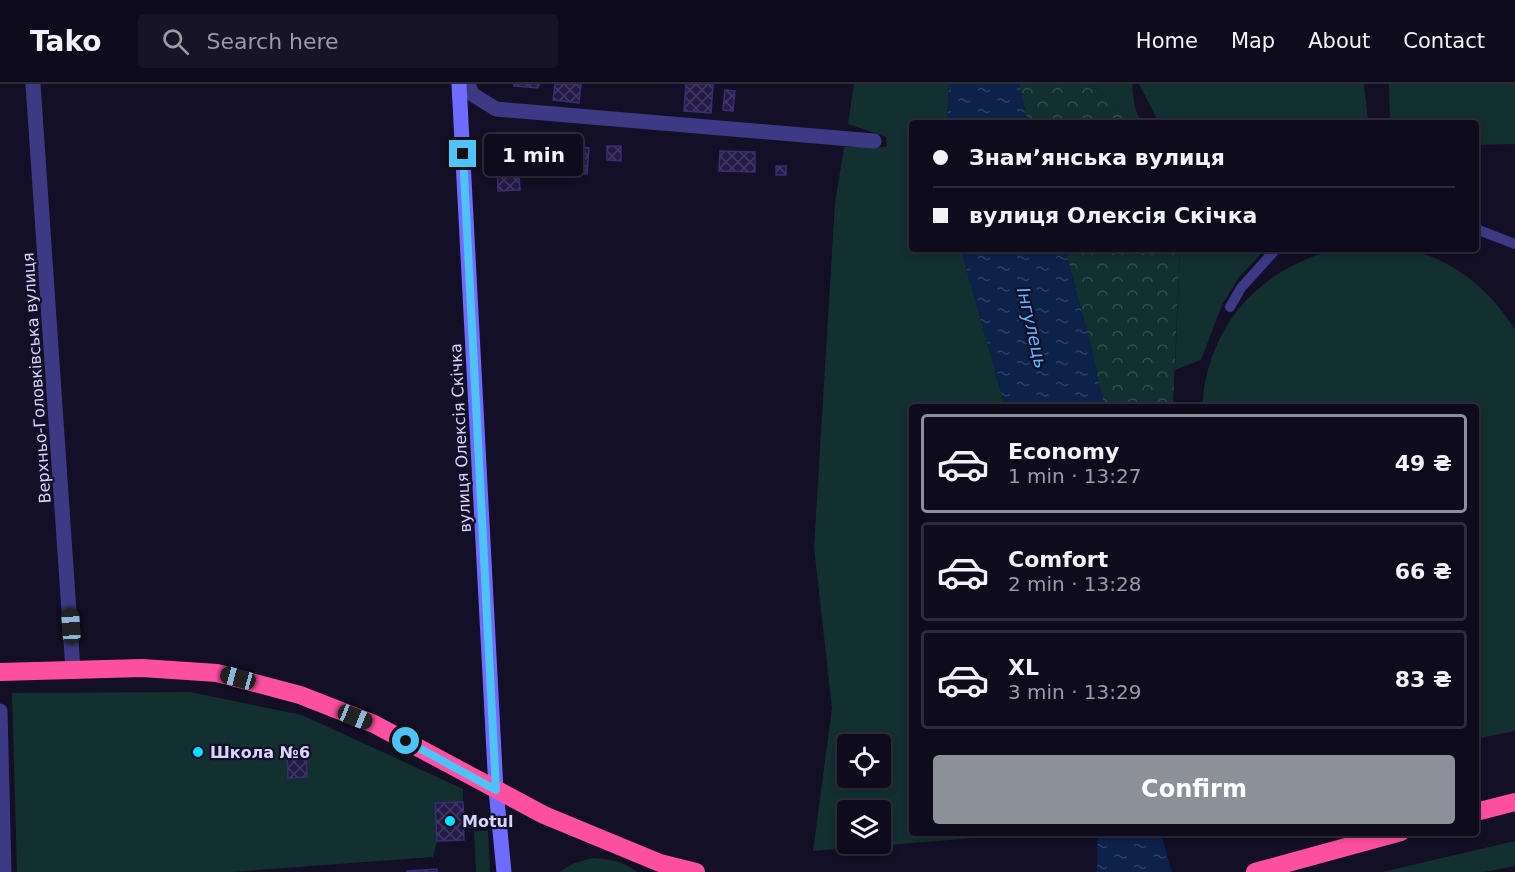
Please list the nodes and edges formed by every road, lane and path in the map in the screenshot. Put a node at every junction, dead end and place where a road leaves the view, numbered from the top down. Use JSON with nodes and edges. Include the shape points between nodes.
{"nodes":[{"id":1,"x":33,"y":84,"type":"edge"},
{"id":2,"x":459,"y":84,"type":"edge"},
{"id":3,"x":468,"y":84,"type":"edge"},
{"id":4,"x":874,"y":141,"type":"dead end"},
{"id":5,"x":1479,"y":230,"type":"edge"},
{"id":6,"x":1515,"y":244,"type":"edge"},
{"id":7,"x":1273,"y":252,"type":"edge"},
{"id":8,"x":1230,"y":307,"type":"dead end"},
{"id":9,"x":74,"y":670,"type":"junction"},
{"id":10,"x":0,"y":672,"type":"edge"},
{"id":11,"x":0,"y":711,"type":"edge"},
{"id":12,"x":496,"y":790,"type":"junction"},
{"id":13,"x":1515,"y":802,"type":"edge"},
{"id":14,"x":1479,"y":811,"type":"edge"},
{"id":15,"x":1386,"y":836,"type":"edge"},
{"id":16,"x":664,"y":867,"type":"edge"},
{"id":17,"x":4,"y":872,"type":"edge"},
{"id":18,"x":504,"y":872,"type":"edge"},
{"id":19,"x":696,"y":872,"type":"edge"},
{"id":20,"x":1256,"y":872,"type":"edge"}],
"edges":[{"from":1,"to":9,"type":"street","name":"Верхньо-Головківська вулиця"},
{"from":2,"to":12,"type":"street","name":"вулиця Олексія Скічка"},
{"from":3,"to":4,"type":"street","via":[[472,94],[495,109]]},
{"from":5,"to":6,"type":"lane"},
{"from":7,"to":8,"type":"lane","via":[[1241,288]]},
{"from":9,"to":10,"type":"highway"},
{"from":9,"to":12,"type":"highway","via":[[142,668],[217,673],[300,695],[374,724]]},
{"from":11,"to":17,"type":"street"},
{"from":12,"to":16,"type":"highway","via":[[543,816]]},
{"from":12,"to":18,"type":"street","name":"вулиця Олексія Скічка"},
{"from":13,"to":14,"type":"highway"},
{"from":15,"to":20,"type":"highway"},
{"from":16,"to":19,"type":"highway"}]}
